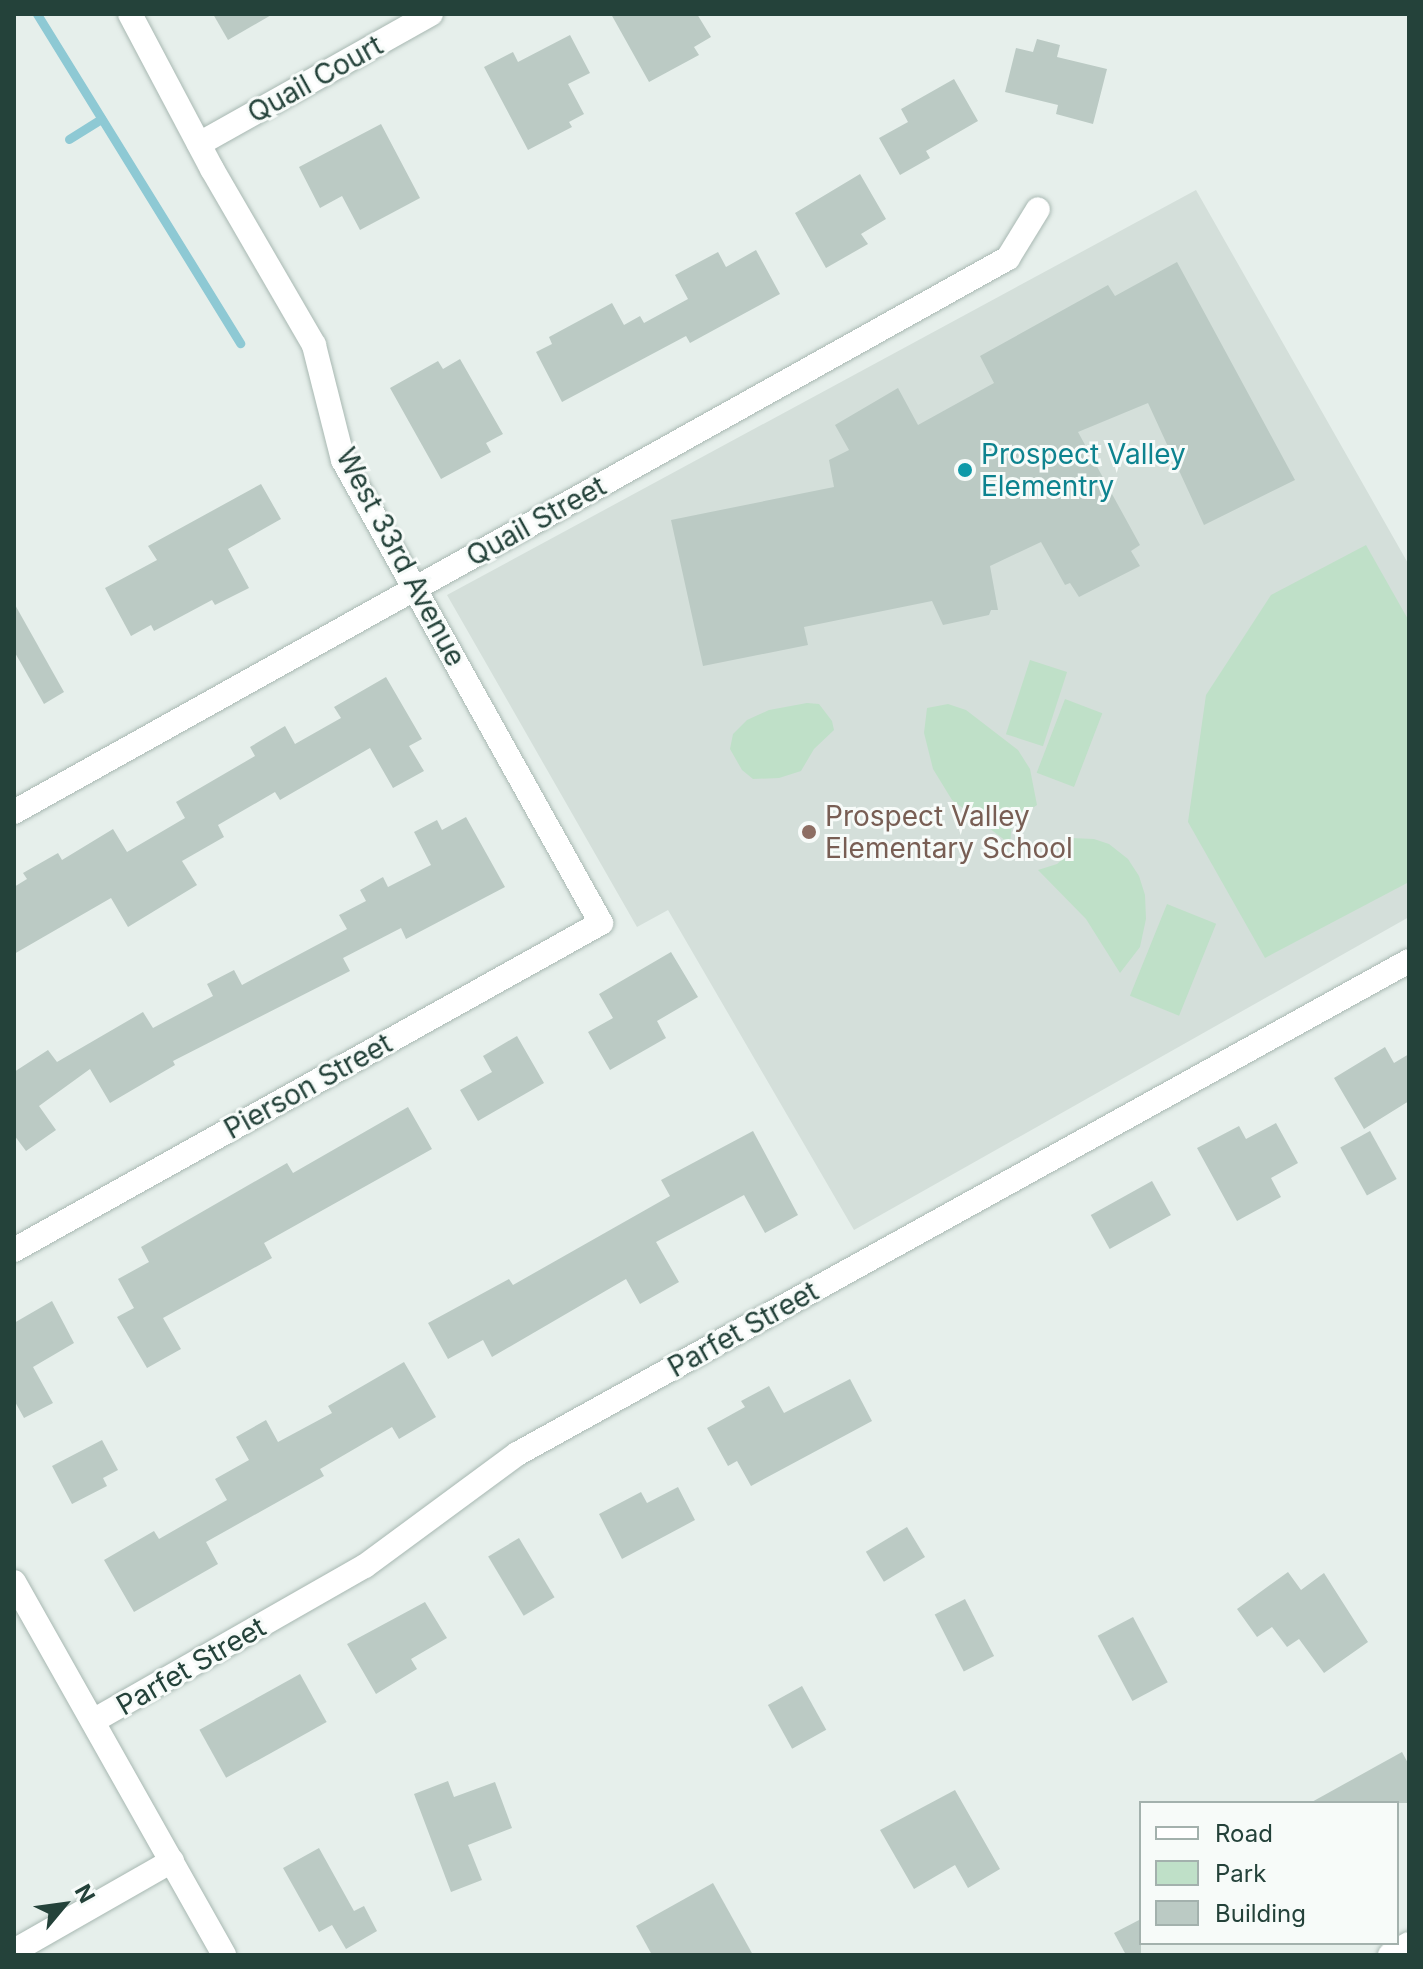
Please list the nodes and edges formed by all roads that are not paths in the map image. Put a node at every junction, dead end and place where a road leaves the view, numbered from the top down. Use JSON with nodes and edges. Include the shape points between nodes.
{"nodes":[{"id":1,"x":130,"y":14,"type":"edge"},
{"id":2,"x":431,"y":14,"type":"edge"},
{"id":3,"x":199,"y":144,"type":"junction"},
{"id":4,"x":1038,"y":209,"type":"dead end"},
{"id":5,"x":415,"y":588,"type":"junction"},
{"id":6,"x":14,"y":812,"type":"edge"},
{"id":7,"x":601,"y":923,"type":"joint"},
{"id":8,"x":1409,"y":961,"type":"edge"},
{"id":9,"x":14,"y":1250,"type":"edge"},
{"id":10,"x":14,"y":1582,"type":"edge"},
{"id":11,"x":93,"y":1721,"type":"junction"},
{"id":12,"x":172,"y":1861,"type":"junction"},
{"id":13,"x":1409,"y":1944,"type":"edge"},
{"id":14,"x":14,"y":1951,"type":"edge"},
{"id":15,"x":224,"y":1955,"type":"edge"},
{"id":16,"x":1390,"y":1955,"type":"edge"}],
"edges":[{"from":1,"to":3,"type":"street","name":"West 33rd Avenue"},
{"from":2,"to":3,"type":"street","name":"Quail Court"},
{"from":3,"to":5,"type":"street","name":"West 33rd Avenue","via":[[314,345],[343,460]]},
{"from":4,"to":5,"type":"street","name":"Quail Street","via":[[1008,258]]},
{"from":5,"to":6,"type":"street","name":"Quail Street"},
{"from":5,"to":7,"type":"street","name":"West 33rd Avenue"},
{"from":7,"to":9,"type":"street","name":"Pierson Street"},
{"from":8,"to":11,"type":"street","name":"Parfet Street","via":[[517,1454],[365,1566]]},
{"from":10,"to":11,"type":"street"},
{"from":11,"to":12,"type":"street"},
{"from":12,"to":14,"type":"street"},
{"from":12,"to":15,"type":"street"},
{"from":13,"to":16,"type":"street"}]}
